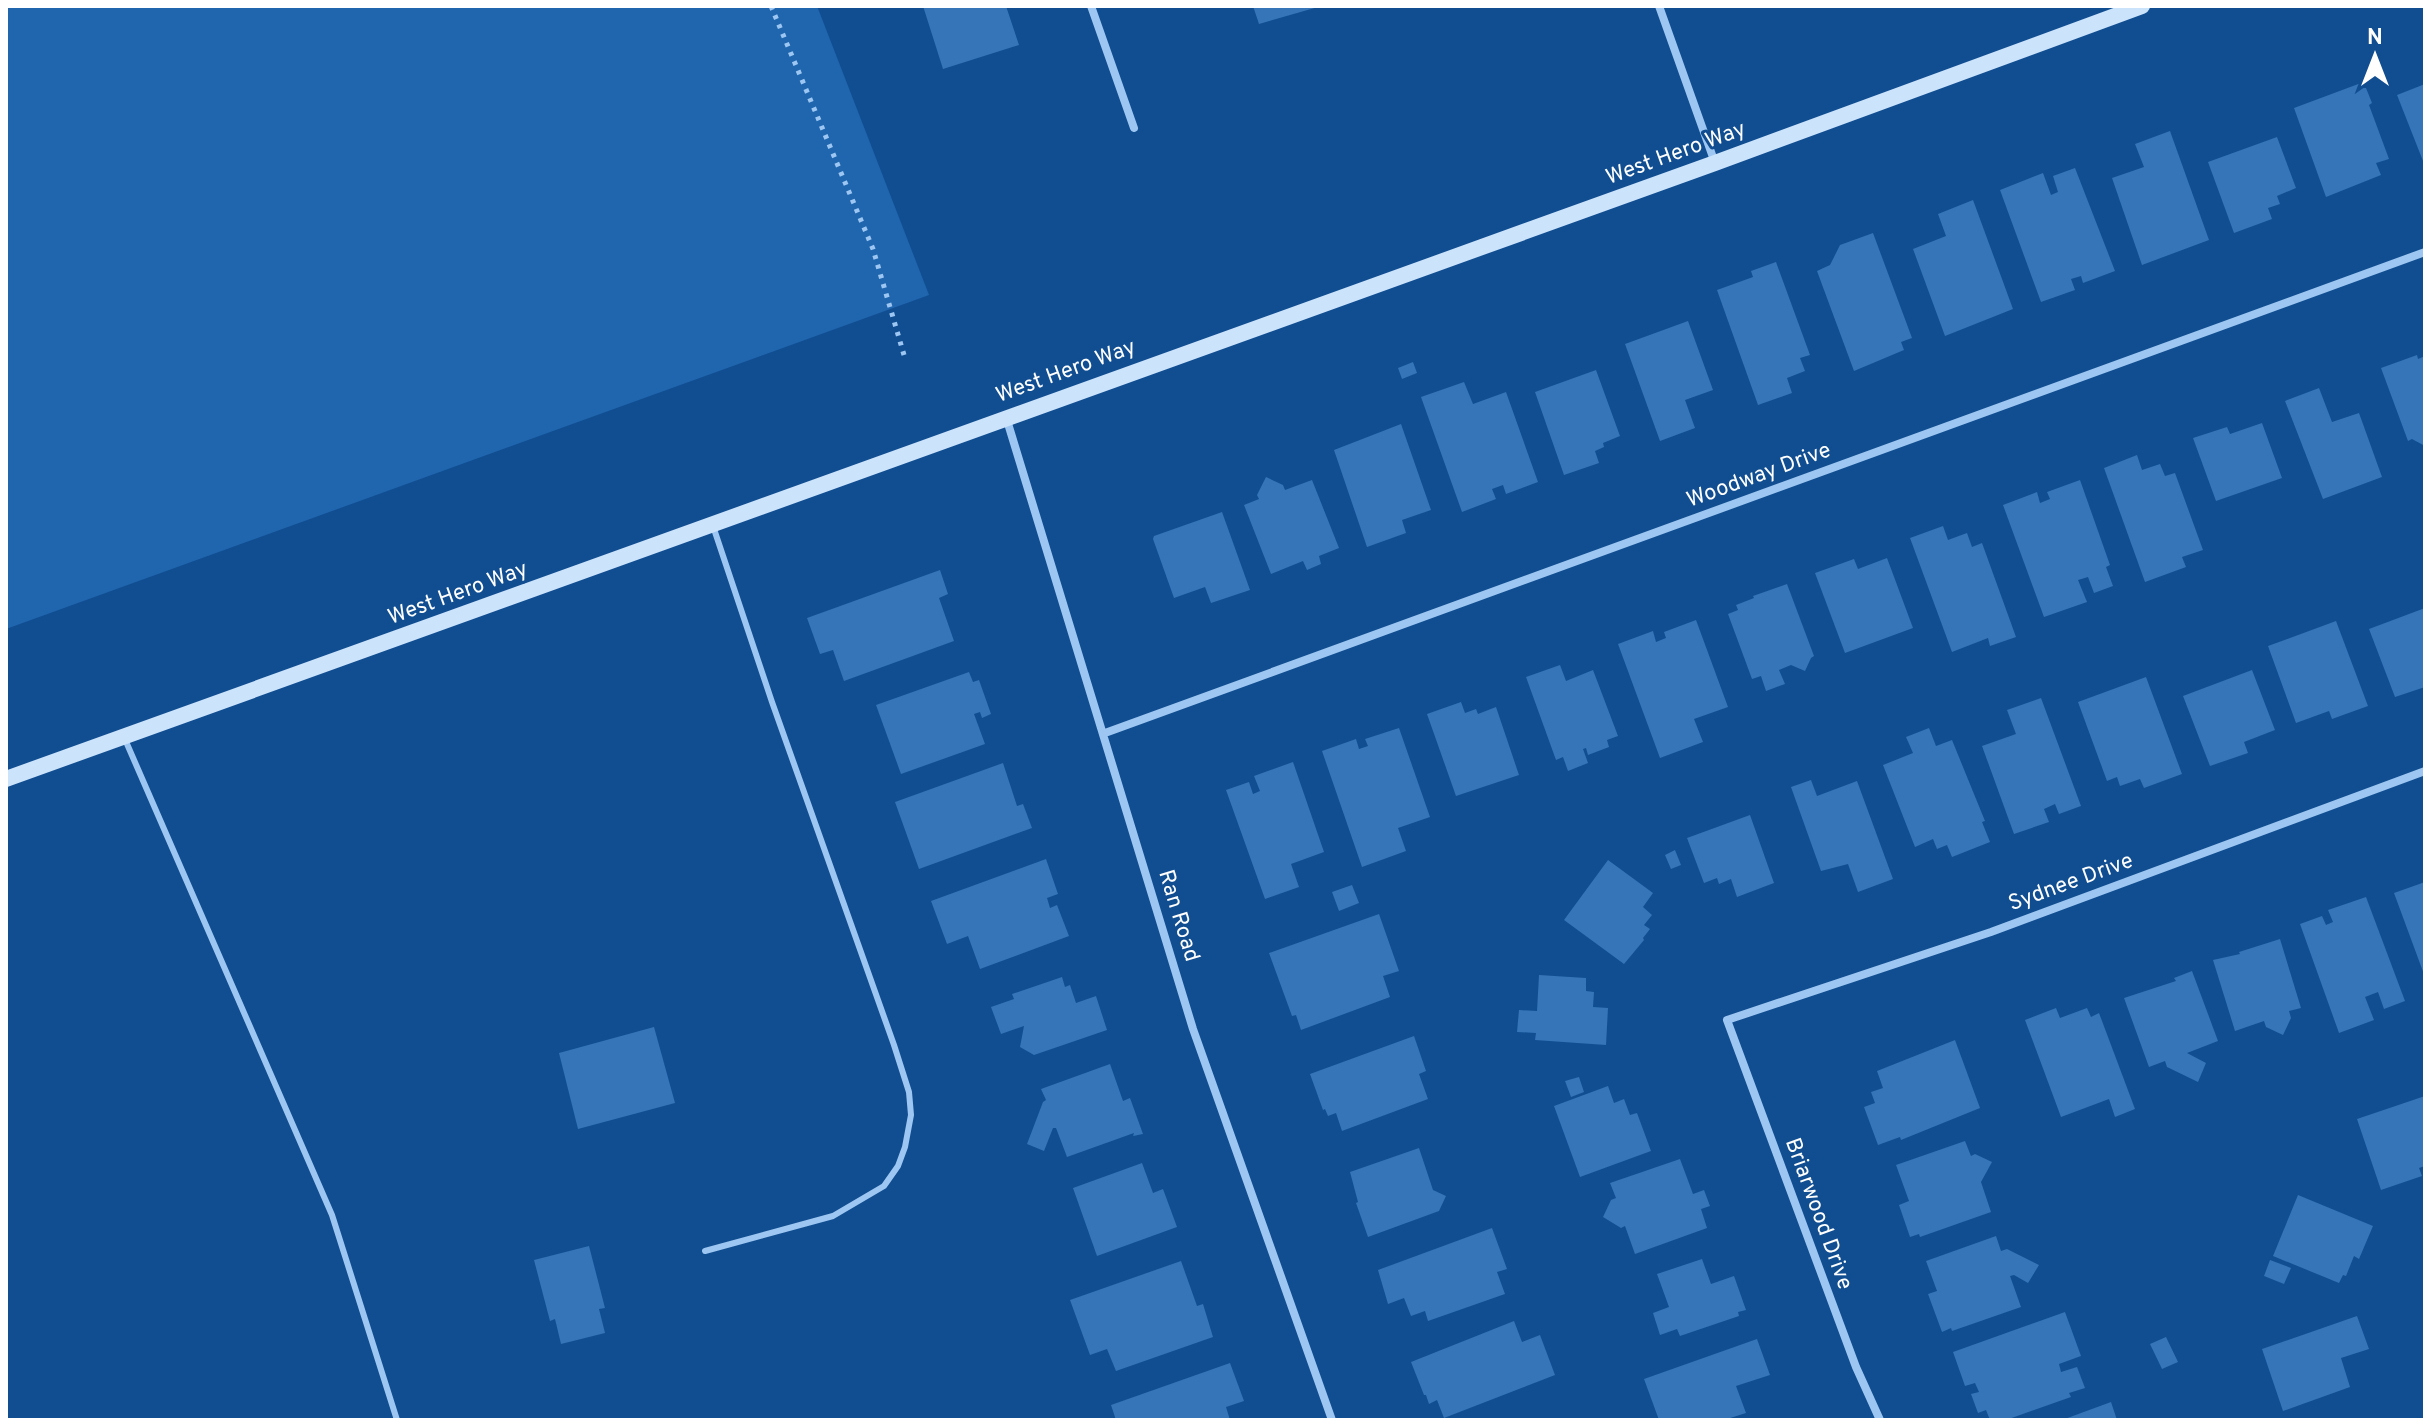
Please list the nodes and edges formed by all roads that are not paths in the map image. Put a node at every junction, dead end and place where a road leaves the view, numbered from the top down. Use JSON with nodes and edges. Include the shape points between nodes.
{"nodes":[{"id":1,"x":1091,"y":6,"type":"edge"},
{"id":2,"x":1659,"y":6,"type":"edge"},
{"id":3,"x":2142,"y":6,"type":"edge"},
{"id":4,"x":1134,"y":128,"type":"dead end"},
{"id":5,"x":1715,"y":163,"type":"junction"},
{"id":6,"x":2425,"y":252,"type":"edge"},
{"id":7,"x":1006,"y":417,"type":"junction"},
{"id":8,"x":713,"y":526,"type":"junction"},
{"id":9,"x":1105,"y":733,"type":"junction"},
{"id":10,"x":124,"y":737,"type":"junction"},
{"id":11,"x":2425,"y":771,"type":"edge"},
{"id":12,"x":6,"y":779,"type":"edge"},
{"id":13,"x":1727,"y":1020,"type":"joint"},
{"id":14,"x":705,"y":1251,"type":"dead end"},
{"id":15,"x":397,"y":1420,"type":"edge"},
{"id":16,"x":1332,"y":1420,"type":"edge"},
{"id":17,"x":1880,"y":1420,"type":"edge"}],
"edges":[{"from":1,"to":4,"type":"street"},
{"from":2,"to":5,"type":"street"},
{"from":3,"to":5,"type":"main road","name":"West Hero Way"},
{"from":5,"to":7,"type":"main road","name":"West Hero Way"},
{"from":6,"to":9,"type":"street","name":"Woodway Drive"},
{"from":7,"to":8,"type":"main road","name":"West Hero Way"},
{"from":7,"to":9,"type":"street","name":"Ran Road"},
{"from":8,"to":10,"type":"main road","name":"West Hero Way"},
{"from":8,"to":14,"type":"lane","via":[[894,1045],[911,1115],[902,1157],[884,1186],[833,1216]]},
{"from":9,"to":16,"type":"street","name":"Ran Road","via":[[1193,1029]]},
{"from":10,"to":12,"type":"main road","name":"West Hero Way"},
{"from":10,"to":15,"type":"lane","via":[[332,1215]]},
{"from":11,"to":13,"type":"street","name":"Sydnee Drive","via":[[1991,932]]},
{"from":13,"to":17,"type":"street","name":"Briarwood Drive"}]}
